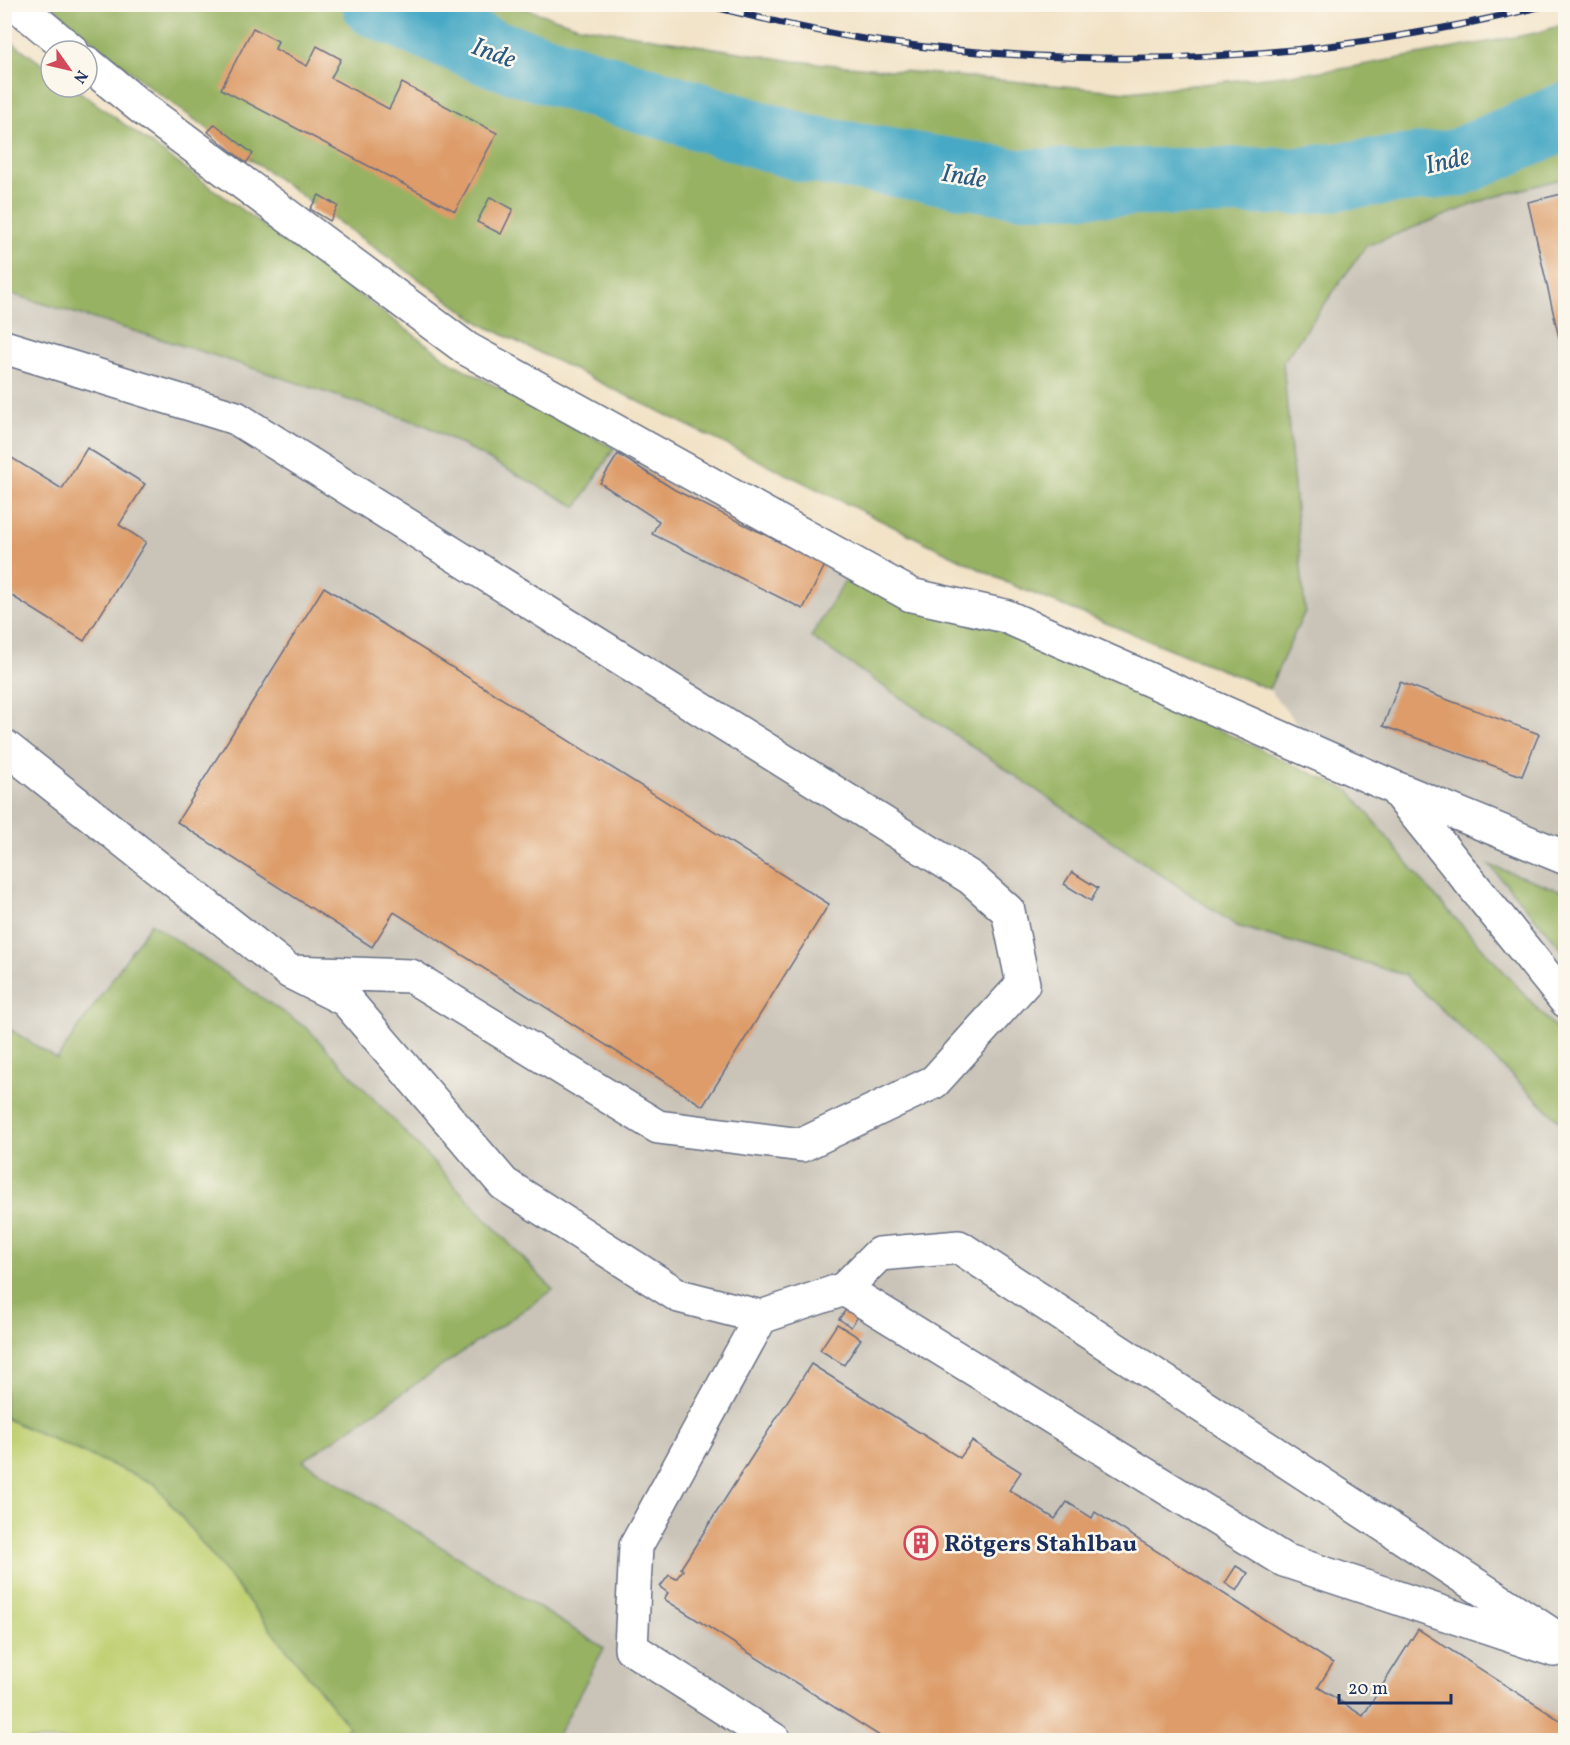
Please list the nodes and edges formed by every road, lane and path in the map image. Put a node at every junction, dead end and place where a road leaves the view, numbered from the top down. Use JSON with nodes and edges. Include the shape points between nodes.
{"nodes":[{"id":1,"x":16,"y":4,"type":"edge"},
{"id":2,"x":58,"y":39,"type":"edge"},
{"id":3,"x":99,"y":73,"type":"edge"},
{"id":4,"x":4,"y":347,"type":"edge"},
{"id":5,"x":4,"y":746,"type":"edge"},
{"id":6,"x":1394,"y":787,"type":"junction"},
{"id":7,"x":1566,"y":858,"type":"edge"},
{"id":8,"x":290,"y":972,"type":"junction"},
{"id":9,"x":1566,"y":1001,"type":"edge"},
{"id":10,"x":844,"y":1289,"type":"junction"},
{"id":11,"x":761,"y":1317,"type":"junction"},
{"id":12,"x":1566,"y":1644,"type":"edge"},
{"id":13,"x":1566,"y":1654,"type":"edge"},
{"id":14,"x":774,"y":1740,"type":"edge"}],
"edges":[{"from":1,"to":2,"type":"lane"},
{"from":3,"to":6,"type":"lane","via":[[466,349],[911,595],[1005,616]]},
{"from":4,"to":8,"type":"lane","via":[[236,418],[347,487],[971,878],[1008,911],[1023,984],[934,1082],[802,1145],[658,1127],[411,976]]},
{"from":5,"to":8,"type":"lane"},
{"from":6,"to":7,"type":"lane"},
{"from":6,"to":9,"type":"lane"},
{"from":8,"to":11,"type":"lane","via":[[346,1000],[504,1184],[679,1296]]},
{"from":10,"to":11,"type":"lane"},
{"from":10,"to":12,"type":"lane","via":[[879,1254],[959,1247]]},
{"from":10,"to":13,"type":"lane","via":[[1284,1560]]},
{"from":11,"to":14,"type":"lane","via":[[636,1546],[630,1648]]}]}
